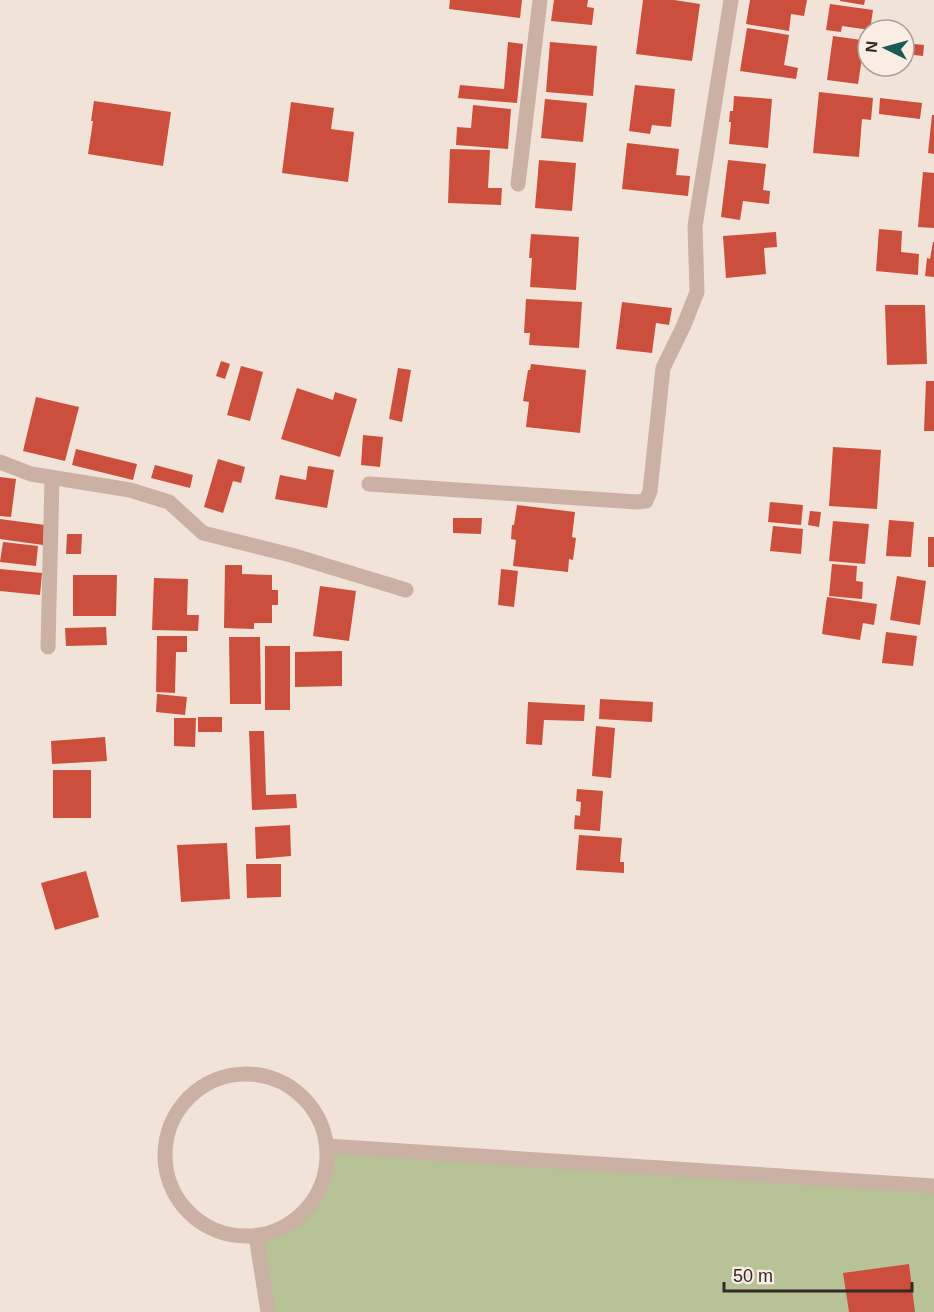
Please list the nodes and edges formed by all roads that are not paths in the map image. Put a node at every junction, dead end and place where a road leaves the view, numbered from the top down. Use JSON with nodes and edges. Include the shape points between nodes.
{"nodes":[{"id":1,"x":540,"y":0,"type":"edge"},
{"id":2,"x":731,"y":0,"type":"edge"},
{"id":3,"x":518,"y":184,"type":"dead end"},
{"id":4,"x":0,"y":462,"type":"edge"},
{"id":5,"x":52,"y":478,"type":"junction"},
{"id":6,"x":369,"y":484,"type":"dead end"},
{"id":7,"x":406,"y":590,"type":"dead end"},
{"id":8,"x":48,"y":647,"type":"dead end"},
{"id":9,"x":327,"y":1146,"type":"junction"},
{"id":10,"x":934,"y":1186,"type":"edge"},
{"id":11,"x":256,"y":1236,"type":"junction"},
{"id":12,"x":268,"y":1312,"type":"edge"}],
"edges":[{"from":1,"to":3,"type":"street"},
{"from":2,"to":6,"type":"street","via":[[695,226],[697,292],[663,368],[646,501]]},
{"from":4,"to":5,"type":"street"},
{"from":5,"to":7,"type":"street","via":[[130,490],[169,502],[203,533]]},
{"from":5,"to":8,"type":"street"},
{"from":9,"to":10,"type":"street"},
{"from":9,"to":11,"type":"street","via":[[324,1178],[310,1206],[286,1226]]},
{"from":9,"to":11,"type":"street","via":[[318,1116],[304,1099],[269,1076],[237,1073],[207,1083],[182,1104],[168,1132],[165,1164],[175,1195],[196,1220],[224,1234]]},
{"from":11,"to":12,"type":"street"}]}
